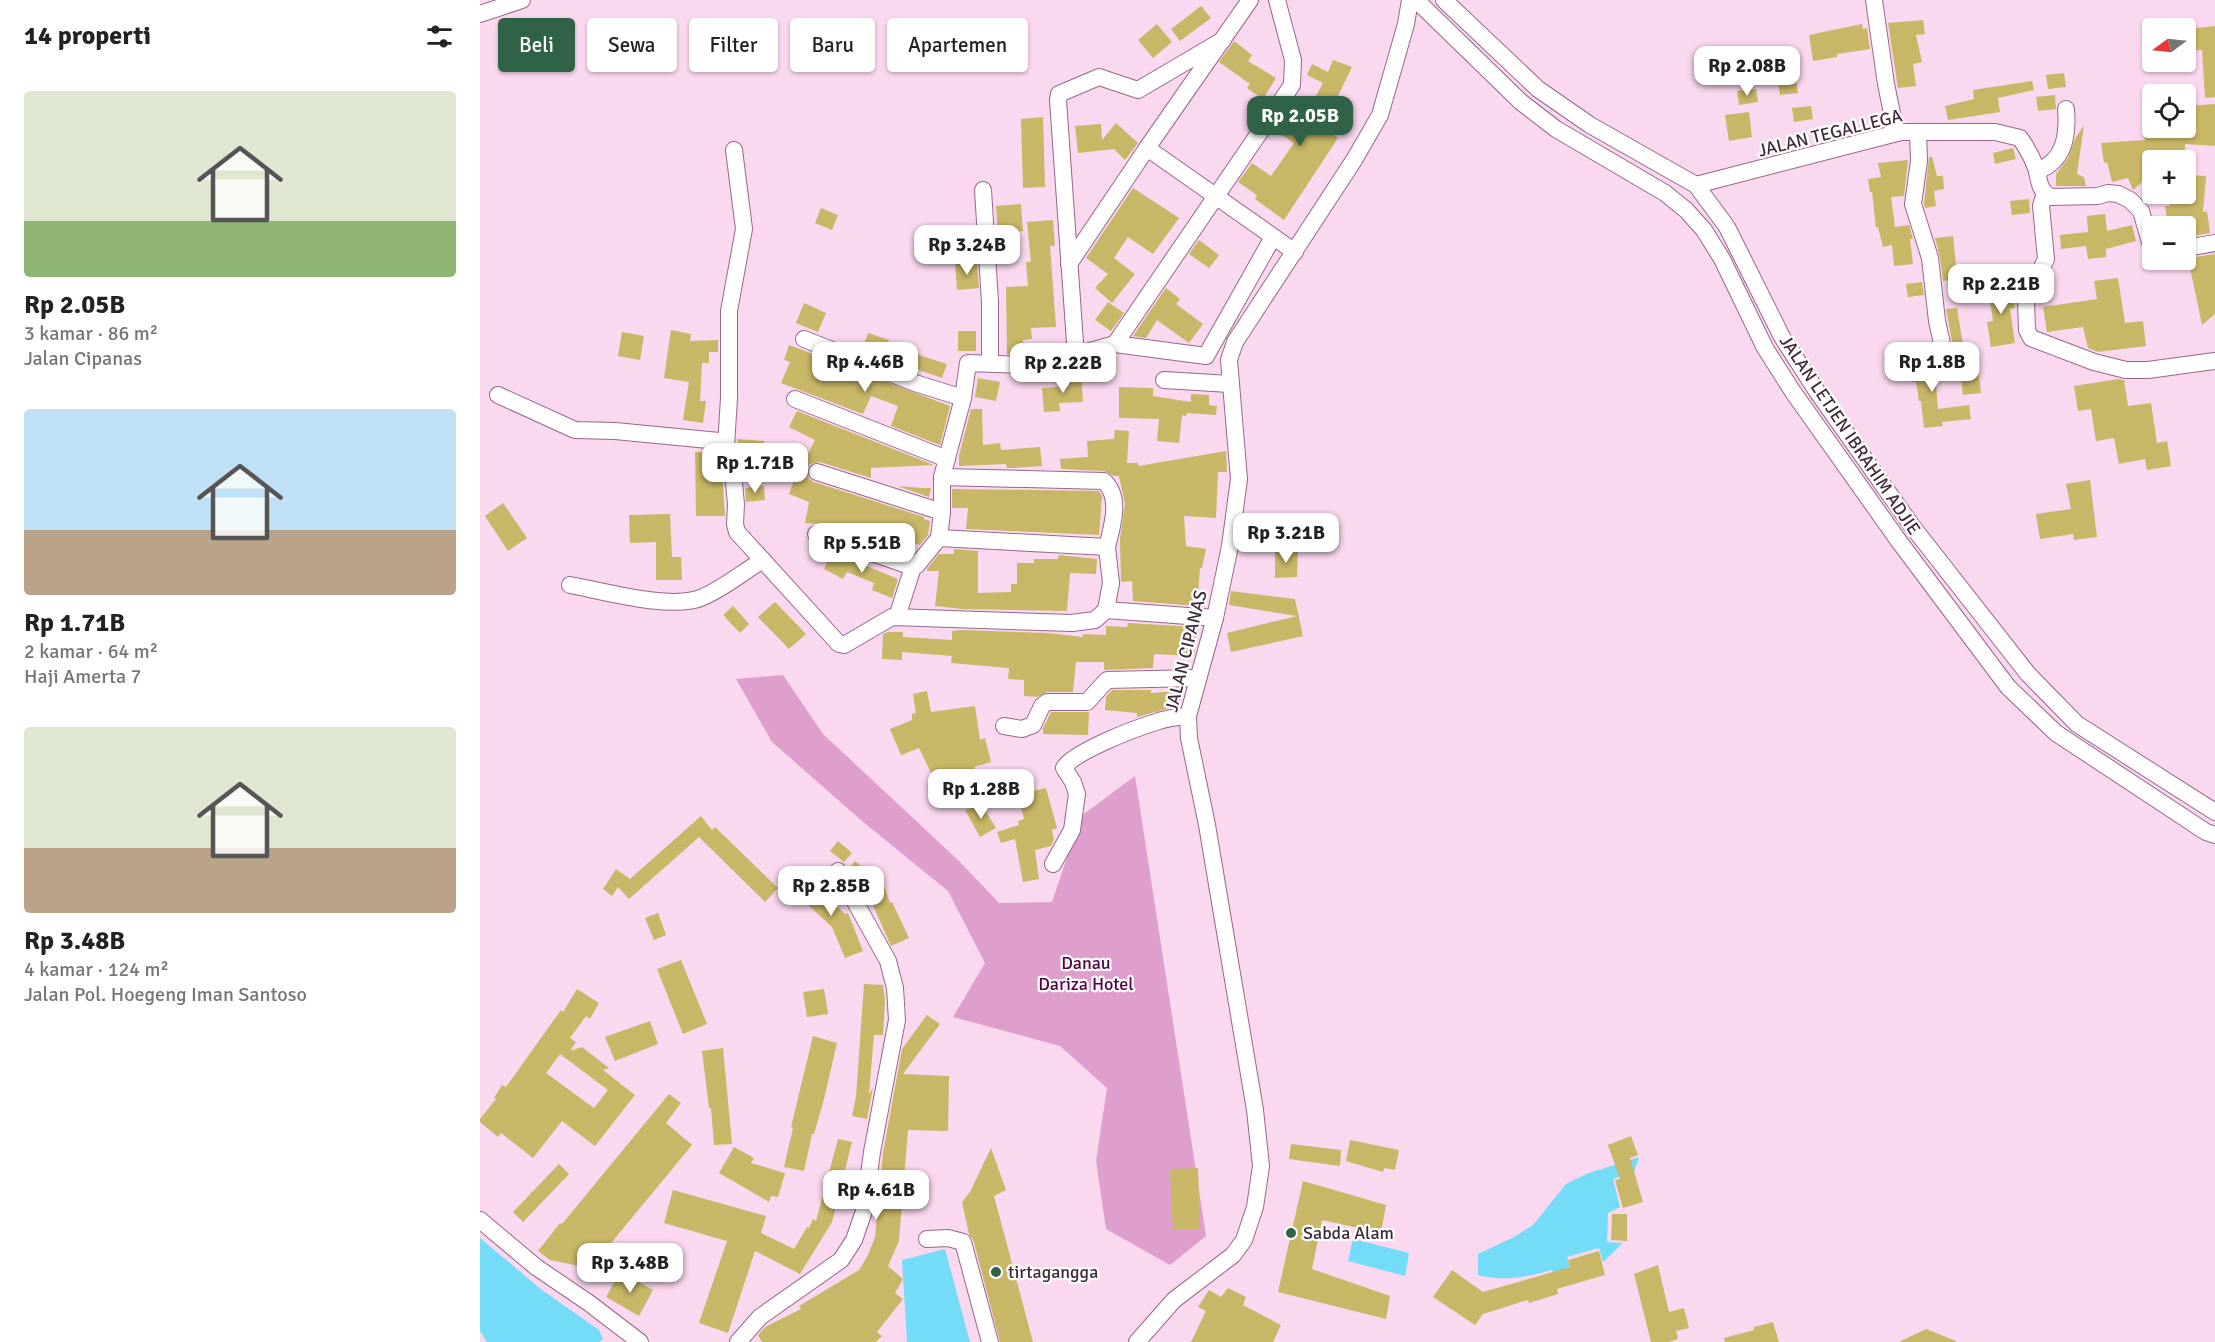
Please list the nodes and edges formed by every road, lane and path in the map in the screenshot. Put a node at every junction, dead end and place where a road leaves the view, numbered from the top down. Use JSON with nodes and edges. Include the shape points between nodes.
{"nodes":[{"id":1,"x":522,"y":0,"type":"edge"},
{"id":2,"x":1250,"y":0,"type":"edge"},
{"id":3,"x":1277,"y":0,"type":"edge"},
{"id":4,"x":1410,"y":0,"type":"edge"},
{"id":5,"x":1416,"y":0,"type":"edge"},
{"id":6,"x":1444,"y":0,"type":"edge"},
{"id":7,"x":1874,"y":0,"type":"edge"},
{"id":8,"x":480,"y":14,"type":"edge"},
{"id":9,"x":1223,"y":40,"type":"junction"},
{"id":10,"x":2066,"y":109,"type":"dead end"},
{"id":11,"x":1918,"y":132,"type":"junction"},
{"id":12,"x":1896,"y":134,"type":"junction"},
{"id":13,"x":1148,"y":148,"type":"junction"},
{"id":14,"x":734,"y":150,"type":"dead end"},
{"id":15,"x":2037,"y":171,"type":"junction"},
{"id":16,"x":1696,"y":185,"type":"junction"},
{"id":17,"x":983,"y":190,"type":"dead end"},
{"id":18,"x":2044,"y":193,"type":"junction"},
{"id":19,"x":1216,"y":196,"type":"junction"},
{"id":20,"x":2144,"y":216,"type":"edge"},
{"id":21,"x":1273,"y":237,"type":"junction"},
{"id":22,"x":2215,"y":243,"type":"edge"},
{"id":23,"x":2196,"y":246,"type":"edge"},
{"id":24,"x":1295,"y":252,"type":"junction"},
{"id":25,"x":1070,"y":264,"type":"junction"},
{"id":26,"x":1782,"y":337,"type":"junction"},
{"id":27,"x":804,"y":339,"type":"dead end"},
{"id":28,"x":1115,"y":344,"type":"junction"},
{"id":29,"x":1766,"y":348,"type":"junction"},
{"id":30,"x":1076,"y":357,"type":"junction"},
{"id":31,"x":2215,"y":361,"type":"edge"},
{"id":32,"x":990,"y":363,"type":"junction"},
{"id":33,"x":1947,"y":366,"type":"dead end"},
{"id":34,"x":1164,"y":380,"type":"dead end"},
{"id":35,"x":1230,"y":384,"type":"junction"},
{"id":36,"x":498,"y":395,"type":"dead end"},
{"id":37,"x":963,"y":398,"type":"junction"},
{"id":38,"x":795,"y":399,"type":"dead end"},
{"id":39,"x":726,"y":446,"type":"junction"},
{"id":40,"x":947,"y":459,"type":"junction"},
{"id":41,"x":817,"y":472,"type":"dead end"},
{"id":42,"x":942,"y":477,"type":"junction"},
{"id":43,"x":942,"y":512,"type":"junction"},
{"id":44,"x":816,"y":534,"type":"dead end"},
{"id":45,"x":939,"y":538,"type":"junction"},
{"id":46,"x":1107,"y":547,"type":"junction"},
{"id":47,"x":763,"y":560,"type":"junction"},
{"id":48,"x":913,"y":567,"type":"junction"},
{"id":49,"x":570,"y":585,"type":"dead end"},
{"id":50,"x":1106,"y":610,"type":"junction"},
{"id":51,"x":897,"y":617,"type":"junction"},
{"id":52,"x":1215,"y":618,"type":"junction"},
{"id":53,"x":1197,"y":678,"type":"junction"},
{"id":54,"x":1188,"y":716,"type":"junction"},
{"id":55,"x":1004,"y":726,"type":"dead end"},
{"id":56,"x":2215,"y":812,"type":"edge"},
{"id":57,"x":2215,"y":835,"type":"edge"},
{"id":58,"x":1053,"y":864,"type":"dead end"},
{"id":59,"x":838,"y":871,"type":"dead end"},
{"id":60,"x":480,"y":1220,"type":"edge"},
{"id":61,"x":927,"y":1239,"type":"dead end"},
{"id":62,"x":640,"y":1342,"type":"edge"},
{"id":63,"x":738,"y":1342,"type":"edge"},
{"id":64,"x":990,"y":1342,"type":"edge"},
{"id":65,"x":1137,"y":1342,"type":"edge"}],
"edges":[{"from":1,"to":8,"type":"street"},
{"from":2,"to":9,"type":"street"},
{"from":3,"to":19,"type":"street","via":[[1293,60],[1292,86]]},
{"from":4,"to":24,"type":"street","name":"JALAN CIPANAS","via":[[1380,115]]},
{"from":5,"to":29,"type":"street","name":"JALAN LETJEN IBRAHIM ADJIE","via":[[1521,102],[1556,129],[1665,193],[1686,210],[1722,259]]},
{"from":6,"to":16,"type":"street","name":"JALAN LETJEN IBRAHIM ADJIE","via":[[1538,88],[1590,125]]},
{"from":7,"to":12,"type":"street"},
{"from":9,"to":13,"type":"street"},
{"from":9,"to":25,"type":"street","via":[[1138,90],[1099,77],[1059,94]]},
{"from":10,"to":15,"type":"street","via":[[2068,131],[2062,147],[2055,160]]},
{"from":11,"to":12,"type":"street","name":"JALAN TEGALLEGA"},
{"from":11,"to":15,"type":"street","name":"JALAN TEGALLEGA","via":[[2010,134],[2020,138],[2029,150]]},
{"from":11,"to":33,"type":"street","via":[[1919,161],[1913,204],[1930,258]]},
{"from":12,"to":16,"type":"street","name":"JALAN TEGALLEGA"},
{"from":13,"to":19,"type":"street"},
{"from":13,"to":25,"type":"street"},
{"from":14,"to":39,"type":"street","via":[[744,229],[729,311]]},
{"from":15,"to":18,"type":"street","name":"JALAN TEGALLEGA"},
{"from":16,"to":26,"type":"street","name":"JALAN LETJEN IBRAHIM ADJIE","via":[[1727,227]]},
{"from":17,"to":32,"type":"street"},
{"from":18,"to":20,"type":"street","via":[[2050,197],[2118,194],[2130,200]]},
{"from":18,"to":31,"type":"street","via":[[2041,206],[2046,259],[2026,301],[2031,338],[2126,370]]},
{"from":19,"to":21,"type":"street"},
{"from":19,"to":28,"type":"street"},
{"from":21,"to":24,"type":"street"},
{"from":21,"to":28,"type":"street","via":[[1206,356]]},
{"from":22,"to":23,"type":"street"},
{"from":24,"to":35,"type":"street","name":"JALAN CIPANAS","via":[[1235,342],[1229,360]]},
{"from":25,"to":30,"type":"street"},
{"from":26,"to":29,"type":"street"},
{"from":26,"to":56,"type":"street","name":"JALAN LETJEN IBRAHIM ADJIE","via":[[1912,525],[2028,674],[2077,724]]},
{"from":27,"to":37,"type":"street"},
{"from":28,"to":30,"type":"street"},
{"from":29,"to":57,"type":"street","name":"JALAN LETJEN IBRAHIM ADJIE","via":[[1898,540],[2008,687],[2056,734]]},
{"from":30,"to":32,"type":"street","via":[[1022,364]]},
{"from":32,"to":37,"type":"street","via":[[968,363]]},
{"from":34,"to":35,"type":"street"},
{"from":35,"to":52,"type":"street","name":"JALAN CIPANAS","via":[[1239,479]]},
{"from":36,"to":39,"type":"street","via":[[575,430],[719,441]]},
{"from":37,"to":40,"type":"street"},
{"from":38,"to":40,"type":"street"},
{"from":39,"to":47,"type":"street","via":[[730,452],[737,532]]},
{"from":40,"to":42,"type":"street"},
{"from":41,"to":43,"type":"street"},
{"from":42,"to":43,"type":"street"},
{"from":42,"to":46,"type":"street","via":[[1104,481],[1114,497]]},
{"from":43,"to":45,"type":"street"},
{"from":44,"to":48,"type":"street"},
{"from":45,"to":46,"type":"street"},
{"from":45,"to":48,"type":"street"},
{"from":46,"to":50,"type":"street","via":[[1111,583]]},
{"from":47,"to":49,"type":"street","via":[[701,598],[682,602]]},
{"from":47,"to":51,"type":"street","via":[[839,644],[844,645]]},
{"from":48,"to":51,"type":"street"},
{"from":50,"to":51,"type":"street","via":[[1095,620],[1072,623]]},
{"from":50,"to":52,"type":"street"},
{"from":52,"to":53,"type":"street","name":"JALAN CIPANAS"},
{"from":53,"to":54,"type":"street","name":"JALAN CIPANAS"},
{"from":53,"to":55,"type":"street","via":[[1107,680],[1087,702],[1047,702],[1033,725],[1022,729]]},
{"from":54,"to":58,"type":"street","via":[[1144,726],[1080,754],[1066,765],[1077,794],[1072,830]]},
{"from":54,"to":65,"type":"street","name":"JALAN CIPANAS","via":[[1255,1110],[1261,1166],[1256,1207],[1244,1240],[1233,1256],[1174,1300]]},
{"from":59,"to":63,"type":"street","via":[[888,961],[896,988],[897,1020],[864,1212],[841,1260],[760,1317]]},
{"from":60,"to":62,"type":"street","via":[[536,1267]]},
{"from":61,"to":64,"type":"street","via":[[963,1242]]}]}
